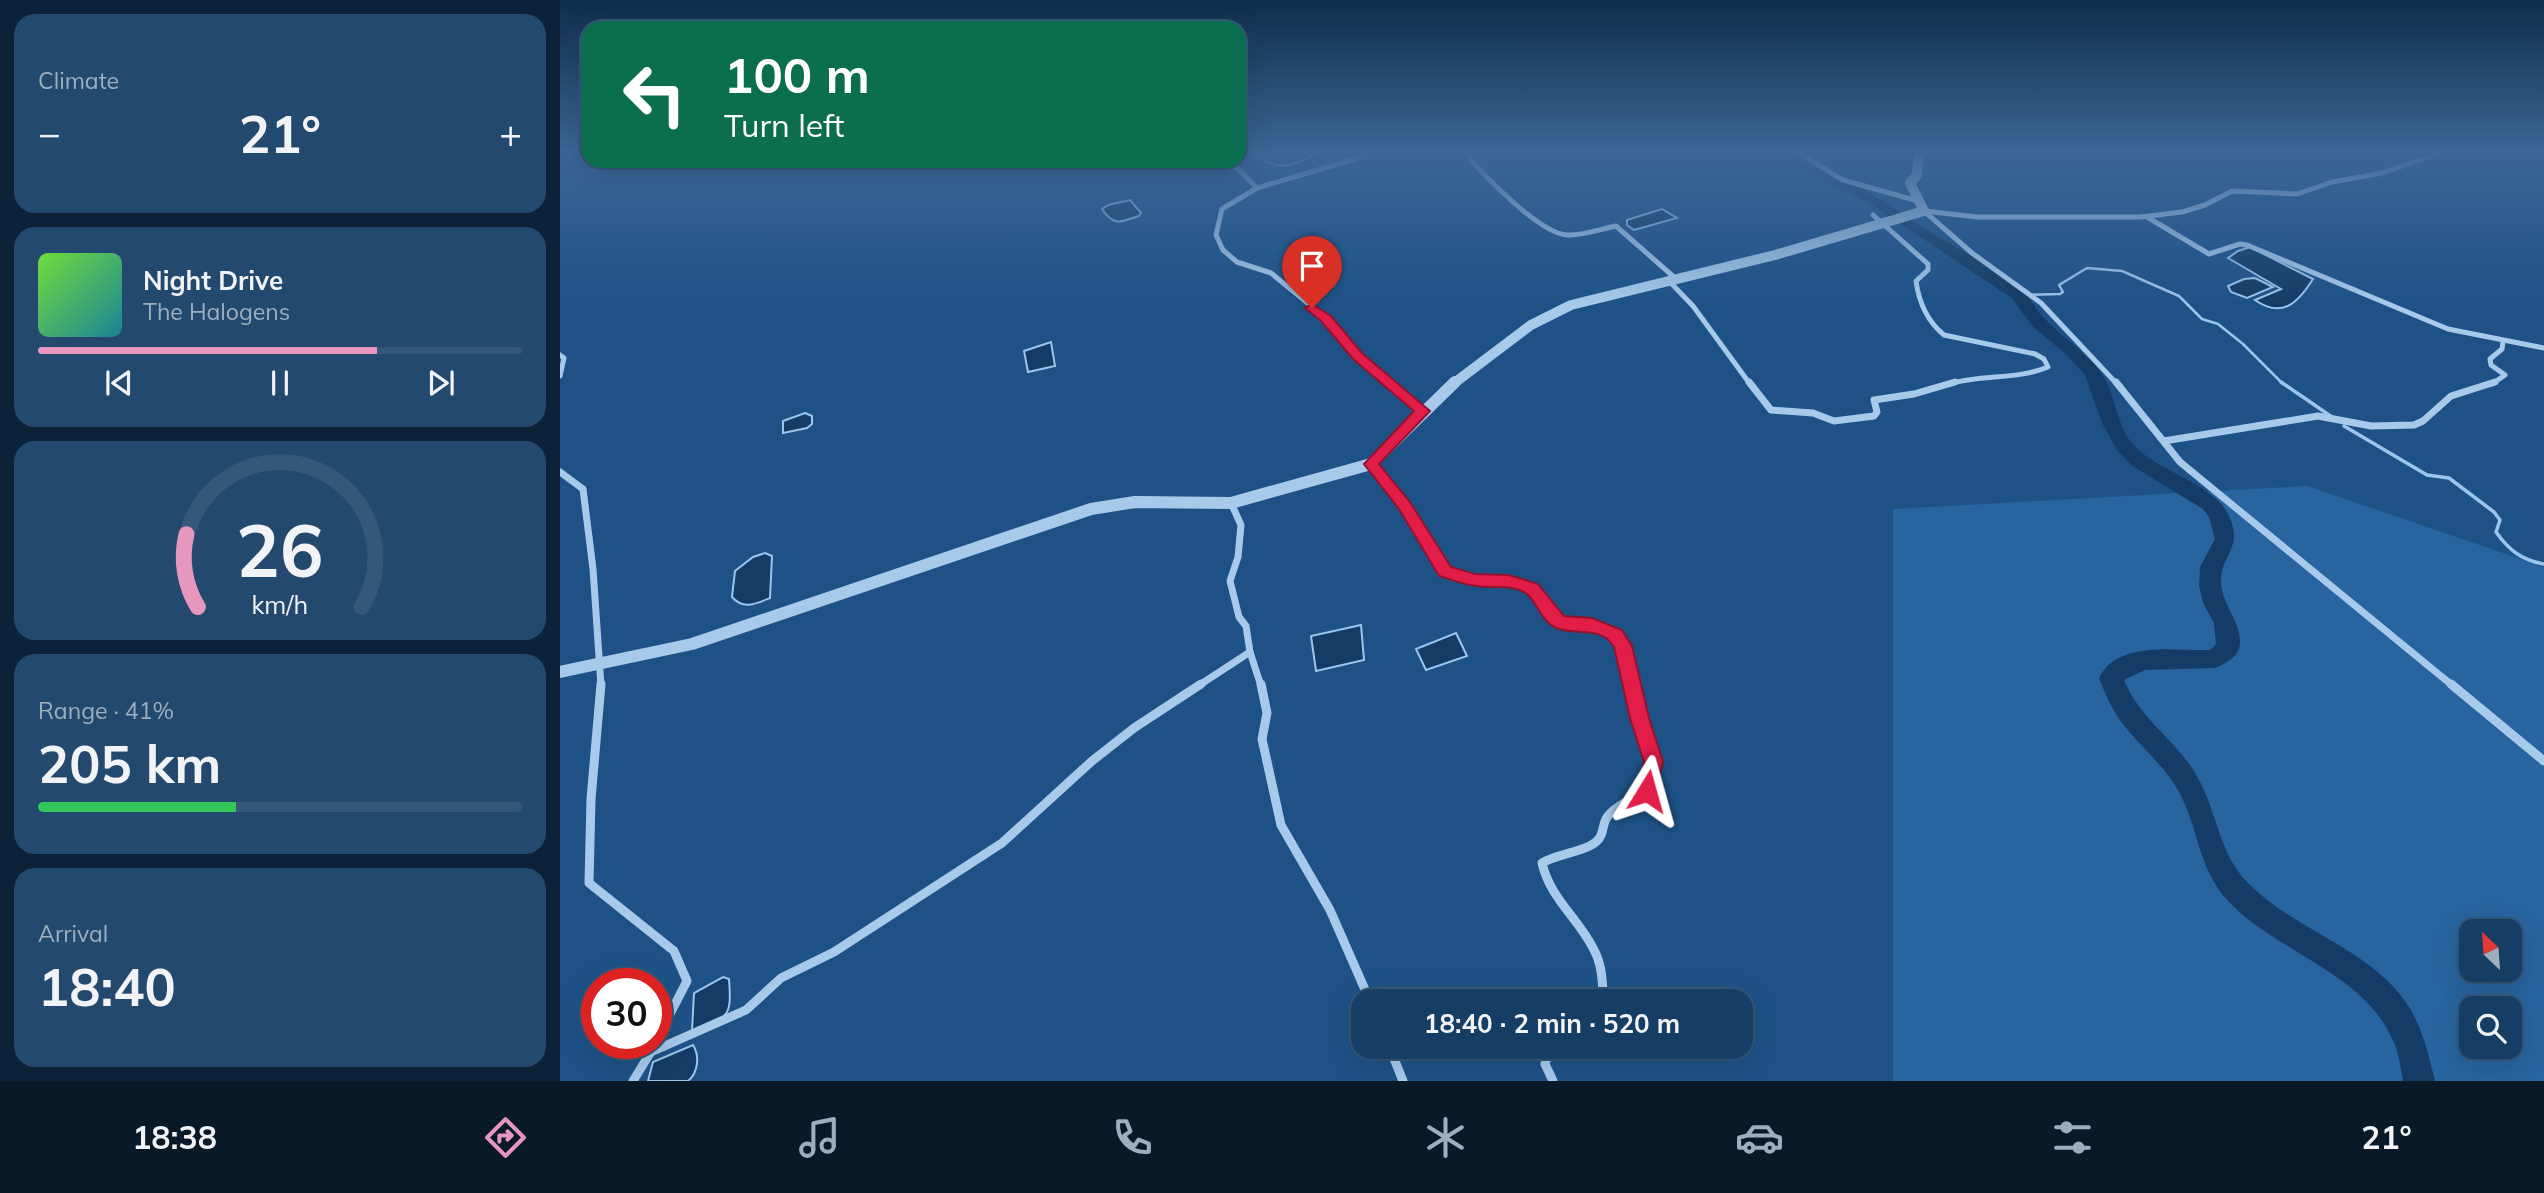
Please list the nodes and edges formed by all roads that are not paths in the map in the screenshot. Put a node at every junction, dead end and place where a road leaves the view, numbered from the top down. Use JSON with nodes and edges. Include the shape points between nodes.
{"nodes":[{"id":1,"x":1229,"y":202,"type":"edge"},
{"id":2,"x":1515,"y":202,"type":"edge"},
{"id":3,"x":1919,"y":202,"type":"edge"},
{"id":4,"x":2209,"y":202,"type":"edge"},
{"id":5,"x":1924,"y":211,"type":"junction"},
{"id":6,"x":1872,"y":215,"type":"dead end"},
{"id":7,"x":2146,"y":217,"type":"junction"},
{"id":8,"x":1888,"y":221,"type":"junction"},
{"id":9,"x":1672,"y":279,"type":"junction"},
{"id":10,"x":2503,"y":342,"type":"junction"},
{"id":11,"x":2544,"y":348,"type":"edge"},
{"id":12,"x":560,"y":355,"type":"edge"},
{"id":13,"x":560,"y":376,"type":"edge"},
{"id":14,"x":1423,"y":411,"type":"junction"},
{"id":15,"x":2164,"y":441,"type":"junction"},
{"id":16,"x":1371,"y":464,"type":"junction"},
{"id":17,"x":560,"y":472,"type":"edge"},
{"id":18,"x":1231,"y":503,"type":"junction"},
{"id":19,"x":1250,"y":652,"type":"junction"},
{"id":20,"x":599,"y":664,"type":"junction"},
{"id":21,"x":560,"y":672,"type":"edge"},
{"id":22,"x":2544,"y":761,"type":"edge"},
{"id":23,"x":1365,"y":989,"type":"edge"},
{"id":24,"x":1603,"y":989,"type":"edge"},
{"id":25,"x":672,"y":1011,"type":"edge"},
{"id":26,"x":672,"y":1039,"type":"edge"},
{"id":27,"x":646,"y":1059,"type":"edge"},
{"id":28,"x":1394,"y":1059,"type":"edge"},
{"id":29,"x":1544,"y":1059,"type":"edge"},
{"id":30,"x":633,"y":1081,"type":"edge"},
{"id":31,"x":1403,"y":1081,"type":"edge"},
{"id":32,"x":1553,"y":1081,"type":"edge"}],
"edges":[{"from":1,"to":14,"type":"street","via":[[1222,209],[1216,235],[1223,250],[1237,262],[1271,273],[1326,318],[1357,356]]},
{"from":2,"to":9,"type":"street","via":[[1535,220],[1566,235],[1616,226]]},
{"from":3,"to":5,"type":"street"},
{"from":4,"to":7,"type":"street"},
{"from":5,"to":7,"type":"street","via":[[1977,218]]},
{"from":5,"to":8,"type":"street"},
{"from":5,"to":15,"type":"street","via":[[2041,303],[2101,364]]},
{"from":6,"to":8,"type":"street"},
{"from":7,"to":10,"type":"street","via":[[2209,254],[2247,245],[2435,324]]},
{"from":8,"to":9,"type":"street","via":[[1775,255]]},
{"from":8,"to":9,"type":"street","via":[[1928,264],[1916,281],[1932,326],[1944,335],[2035,354],[2048,367],[2031,374],[1973,377],[1874,400],[1874,416],[1834,421],[1819,414],[1771,410]]},
{"from":9,"to":14,"type":"street","via":[[1571,306],[1531,325]]},
{"from":10,"to":11,"type":"street"},
{"from":10,"to":15,"type":"street","via":[[2490,359],[2505,375],[2501,379],[2488,388],[2452,394],[2422,422],[2409,426],[2334,423],[2318,416]]},
{"from":12,"to":13,"type":"street","via":[[564,358]]},
{"from":14,"to":16,"type":"street"},
{"from":15,"to":22,"type":"street","via":[[2180,462]]},
{"from":16,"to":18,"type":"street"},
{"from":16,"to":24,"type":"street","via":[[1445,571],[1532,588],[1559,622],[1592,625],[1616,635],[1623,646],[1653,762],[1647,791],[1606,819],[1605,834],[1599,841],[1549,856],[1542,863],[1547,886],[1587,934],[1600,959]]},
{"from":17,"to":20,"type":"street","via":[[583,489]]},
{"from":18,"to":19,"type":"street","via":[[1241,525],[1230,581]]},
{"from":18,"to":20,"type":"street","via":[[1135,502],[1091,509],[692,644]]},
{"from":19,"to":23,"type":"street","via":[[1264,694],[1267,713],[1262,739],[1281,825],[1330,909]]},
{"from":19,"to":26,"type":"street","via":[[1113,744],[1002,843],[834,952],[781,978],[746,1010]]},
{"from":20,"to":21,"type":"street"},
{"from":20,"to":25,"type":"street","via":[[589,883],[674,951],[687,981]]},
{"from":27,"to":30,"type":"street"},
{"from":28,"to":31,"type":"street"},
{"from":29,"to":32,"type":"street"}]}
